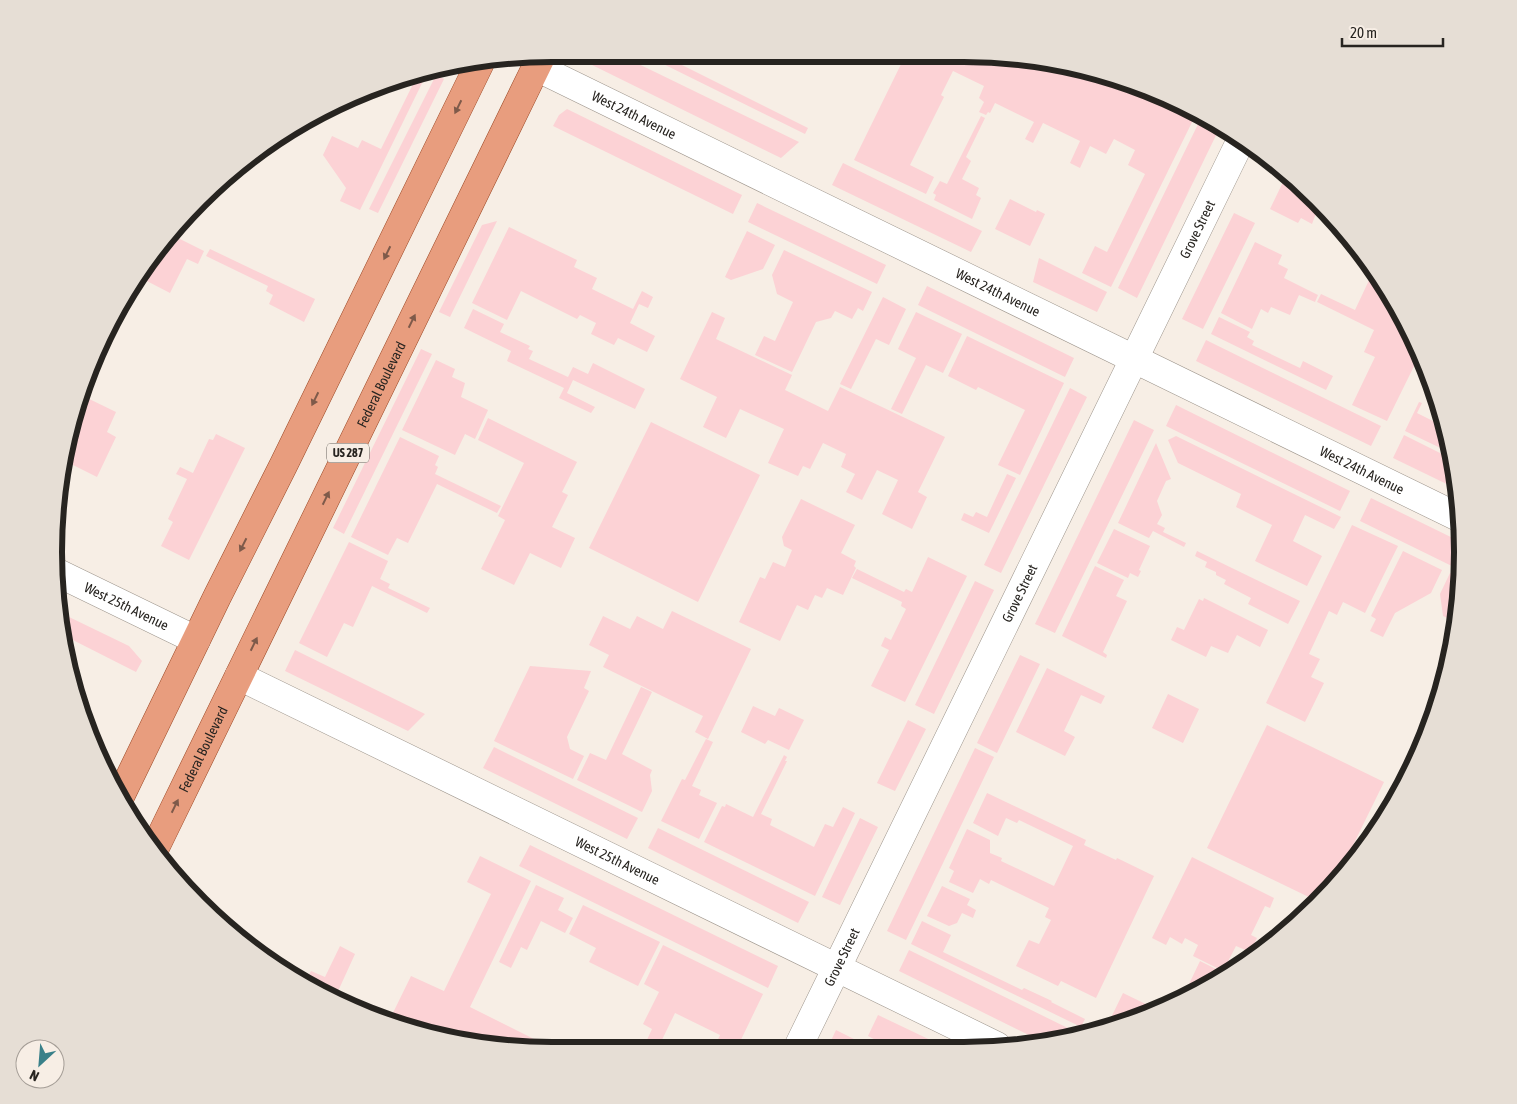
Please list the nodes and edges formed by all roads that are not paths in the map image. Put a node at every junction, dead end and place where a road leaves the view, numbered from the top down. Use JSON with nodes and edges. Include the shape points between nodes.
{"nodes":[{"id":1,"x":538,"y":63,"type":"edge"},
{"id":2,"x":542,"y":63,"type":"edge"},
{"id":3,"x":477,"y":69,"type":"edge"},
{"id":4,"x":1238,"y":146,"type":"edge"},
{"id":5,"x":1134,"y":359,"type":"junction"},
{"id":6,"x":1452,"y":514,"type":"edge"},
{"id":7,"x":63,"y":576,"type":"edge"},
{"id":8,"x":196,"y":640,"type":"junction"},
{"id":9,"x":239,"y":676,"type":"junction"},
{"id":10,"x":124,"y":789,"type":"edge"},
{"id":11,"x":158,"y":842,"type":"edge"},
{"id":12,"x":837,"y":968,"type":"junction"},
{"id":13,"x":986,"y":1041,"type":"edge"},
{"id":14,"x":800,"y":1042,"type":"edge"}],
"edges":[{"from":9,"to":1,"type":"main road","name":"Federal Boulevard","number":"US 287","one_way":true},
{"from":2,"to":5,"type":"street","name":"West 24th Avenue"},
{"from":3,"to":8,"type":"main road","one_way":true},
{"from":4,"to":5,"type":"street","name":"Grove Street"},
{"from":5,"to":6,"type":"street","name":"West 24th Avenue"},
{"from":5,"to":12,"type":"street","name":"Grove Street"},
{"from":7,"to":8,"type":"street","name":"West 25th Avenue"},
{"from":8,"to":10,"type":"main road"},
{"from":11,"to":9,"type":"main road","name":"Federal Boulevard","number":"US 287","one_way":true},
{"from":9,"to":12,"type":"street","name":"West 25th Avenue"},
{"from":12,"to":13,"type":"street","name":"West 25th Avenue"},
{"from":12,"to":14,"type":"street","name":"Grove Street"}]}
